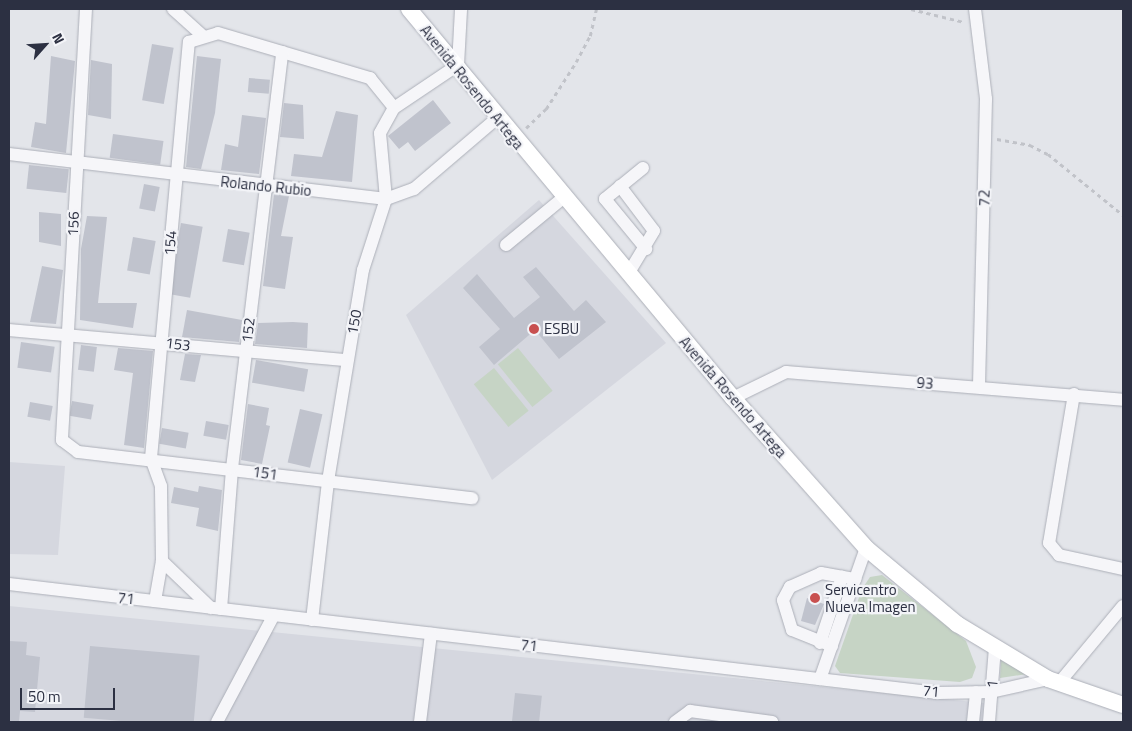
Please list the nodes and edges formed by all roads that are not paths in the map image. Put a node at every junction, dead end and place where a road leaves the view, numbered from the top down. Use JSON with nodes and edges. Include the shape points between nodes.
{"nodes":[{"id":1,"x":86,"y":9,"type":"edge"},
{"id":2,"x":172,"y":9,"type":"edge"},
{"id":3,"x":409,"y":9,"type":"edge"},
{"id":4,"x":461,"y":9,"type":"edge"},
{"id":5,"x":975,"y":9,"type":"edge"},
{"id":6,"x":202,"y":35,"type":"junction"},
{"id":7,"x":282,"y":52,"type":"junction"},
{"id":8,"x":458,"y":65,"type":"junction"},
{"id":9,"x":394,"y":108,"type":"junction"},
{"id":10,"x":496,"y":119,"type":"junction"},
{"id":11,"x":9,"y":154,"type":"edge"},
{"id":12,"x":76,"y":162,"type":"junction"},
{"id":13,"x":643,"y":168,"type":"dead end"},
{"id":14,"x":175,"y":176,"type":"junction"},
{"id":15,"x":620,"y":186,"type":"junction"},
{"id":16,"x":265,"y":187,"type":"junction"},
{"id":17,"x":563,"y":198,"type":"junction"},
{"id":18,"x":386,"y":199,"type":"junction"},
{"id":19,"x":506,"y":245,"type":"dead end"},
{"id":20,"x":646,"y":249,"type":"junction"},
{"id":21,"x":628,"y":274,"type":"junction"},
{"id":22,"x":9,"y":330,"type":"edge"},
{"id":23,"x":67,"y":333,"type":"junction"},
{"id":24,"x":162,"y":342,"type":"junction"},
{"id":25,"x":246,"y":353,"type":"junction"},
{"id":26,"x":347,"y":360,"type":"junction"},
{"id":27,"x":979,"y":387,"type":"junction"},
{"id":28,"x":1074,"y":394,"type":"junction"},
{"id":29,"x":733,"y":398,"type":"junction"},
{"id":30,"x":1123,"y":400,"type":"edge"},
{"id":31,"x":62,"y":440,"type":"joint"},
{"id":32,"x":152,"y":458,"type":"junction"},
{"id":33,"x":232,"y":468,"type":"junction"},
{"id":34,"x":328,"y":481,"type":"junction"},
{"id":35,"x":472,"y":498,"type":"dead end"},
{"id":36,"x":866,"y":548,"type":"junction"},
{"id":37,"x":162,"y":561,"type":"junction"},
{"id":38,"x":1123,"y":568,"type":"edge"},
{"id":39,"x":849,"y":578,"type":"junction"},
{"id":40,"x":9,"y":584,"type":"edge"},
{"id":41,"x":155,"y":601,"type":"junction"},
{"id":42,"x":1123,"y":606,"type":"edge"},
{"id":43,"x":216,"y":609,"type":"junction"},
{"id":44,"x":274,"y":615,"type":"junction"},
{"id":45,"x":312,"y":620,"type":"junction"},
{"id":46,"x":431,"y":634,"type":"junction"},
{"id":47,"x":826,"y":645,"type":"junction"},
{"id":48,"x":995,"y":647,"type":"junction"},
{"id":49,"x":820,"y":679,"type":"junction"},
{"id":50,"x":1053,"y":681,"type":"junction"},
{"id":51,"x":976,"y":692,"type":"junction"},
{"id":52,"x":991,"y":692,"type":"junction"},
{"id":53,"x":1123,"y":705,"type":"edge"},
{"id":54,"x":723,"y":719,"type":"edge"},
{"id":55,"x":217,"y":722,"type":"edge"},
{"id":56,"x":420,"y":722,"type":"edge"},
{"id":57,"x":675,"y":722,"type":"edge"},
{"id":58,"x":772,"y":722,"type":"edge"},
{"id":59,"x":973,"y":722,"type":"edge"},
{"id":60,"x":990,"y":722,"type":"edge"}],
"edges":[{"from":1,"to":12,"type":"street","name":"156"},
{"from":2,"to":6,"type":"street"},
{"from":3,"to":8,"type":"main road","name":"Avenida Rosendo Artega"},
{"from":4,"to":8,"type":"street"},
{"from":5,"to":27,"type":"street","name":"72","via":[[986,138]]},
{"from":6,"to":7,"type":"street","via":[[218,33]]},
{"from":6,"to":14,"type":"street","name":"154","via":[[189,42]]},
{"from":7,"to":9,"type":"street","via":[[370,78]]},
{"from":7,"to":16,"type":"street","name":"152"},
{"from":8,"to":9,"type":"street","name":"150"},
{"from":8,"to":10,"type":"main road","name":"Avenida Rosendo Artega"},
{"from":9,"to":18,"type":"street","name":"150","via":[[380,133]]},
{"from":10,"to":17,"type":"main road","name":"Avenida Rosendo Artega"},
{"from":10,"to":18,"type":"street","name":"Rolando Rubio","via":[[414,189]]},
{"from":11,"to":12,"type":"street","name":"Rolando Rubio"},
{"from":12,"to":14,"type":"street","name":"Rolando Rubio"},
{"from":12,"to":23,"type":"street","name":"156"},
{"from":13,"to":15,"type":"street"},
{"from":14,"to":16,"type":"street","name":"Rolando Rubio"},
{"from":14,"to":24,"type":"street","name":"154"},
{"from":15,"to":20,"type":"street","via":[[653,226]]},
{"from":15,"to":20,"type":"street","via":[[607,196],[606,203]]},
{"from":16,"to":18,"type":"street","name":"Rolando Rubio"},
{"from":16,"to":25,"type":"street","name":"152"},
{"from":17,"to":19,"type":"street"},
{"from":17,"to":21,"type":"main road","name":"Avenida Rosendo Artega"},
{"from":18,"to":26,"type":"street","name":"150","via":[[363,270]]},
{"from":20,"to":21,"type":"street"},
{"from":21,"to":29,"type":"main road","name":"Avenida Rosendo Artega"},
{"from":22,"to":23,"type":"street","name":"153"},
{"from":23,"to":24,"type":"street","name":"153"},
{"from":23,"to":31,"type":"street","name":"156"},
{"from":24,"to":25,"type":"street","name":"153"},
{"from":24,"to":32,"type":"street","name":"154"},
{"from":25,"to":26,"type":"street","name":"153"},
{"from":25,"to":33,"type":"street","name":"152"},
{"from":26,"to":34,"type":"street","name":"150"},
{"from":27,"to":28,"type":"street","name":"93"},
{"from":27,"to":29,"type":"street","name":"93","via":[[786,372]]},
{"from":28,"to":30,"type":"street","name":"93"},
{"from":28,"to":38,"type":"street","via":[[1047,536],[1059,555]]},
{"from":29,"to":36,"type":"main road","name":"Avenida Rosendo Artega"},
{"from":31,"to":32,"type":"street","name":"151","via":[[78,452]]},
{"from":32,"to":33,"type":"street","name":"151"},
{"from":32,"to":37,"type":"street","via":[[161,486]]},
{"from":33,"to":34,"type":"street","name":"151"},
{"from":33,"to":43,"type":"street","name":"152"},
{"from":34,"to":35,"type":"street","name":"151"},
{"from":34,"to":45,"type":"street","name":"150"},
{"from":36,"to":39,"type":"street"},
{"from":36,"to":48,"type":"main road","name":"Avenida Rosendo Artega","via":[[957,624]]},
{"from":37,"to":41,"type":"street"},
{"from":37,"to":43,"type":"street"},
{"from":39,"to":47,"type":"street"},
{"from":39,"to":47,"type":"street","via":[[821,573],[802,579],[790,587],[783,600],[792,630]]},
{"from":40,"to":41,"type":"street","name":"71"},
{"from":41,"to":43,"type":"street","name":"71"},
{"from":42,"to":50,"type":"street"},
{"from":43,"to":44,"type":"street","name":"71"},
{"from":44,"to":45,"type":"street","name":"71"},
{"from":44,"to":55,"type":"street"},
{"from":45,"to":46,"type":"street","name":"71"},
{"from":46,"to":49,"type":"street","name":"71"},
{"from":46,"to":56,"type":"street"},
{"from":47,"to":49,"type":"street"},
{"from":48,"to":50,"type":"main road","name":"Avenida Rosendo Artega"},
{"from":48,"to":52,"type":"street","name":"1"},
{"from":49,"to":51,"type":"street","name":"71","via":[[938,693]]},
{"from":50,"to":52,"type":"street","name":"71"},
{"from":50,"to":53,"type":"main road","name":"Avenida Rosendo Artega"},
{"from":51,"to":52,"type":"street","name":"71"},
{"from":51,"to":59,"type":"street"},
{"from":52,"to":60,"type":"street","name":"1"},
{"from":54,"to":57,"type":"street","via":[[690,711]]},
{"from":54,"to":58,"type":"street"}]}
